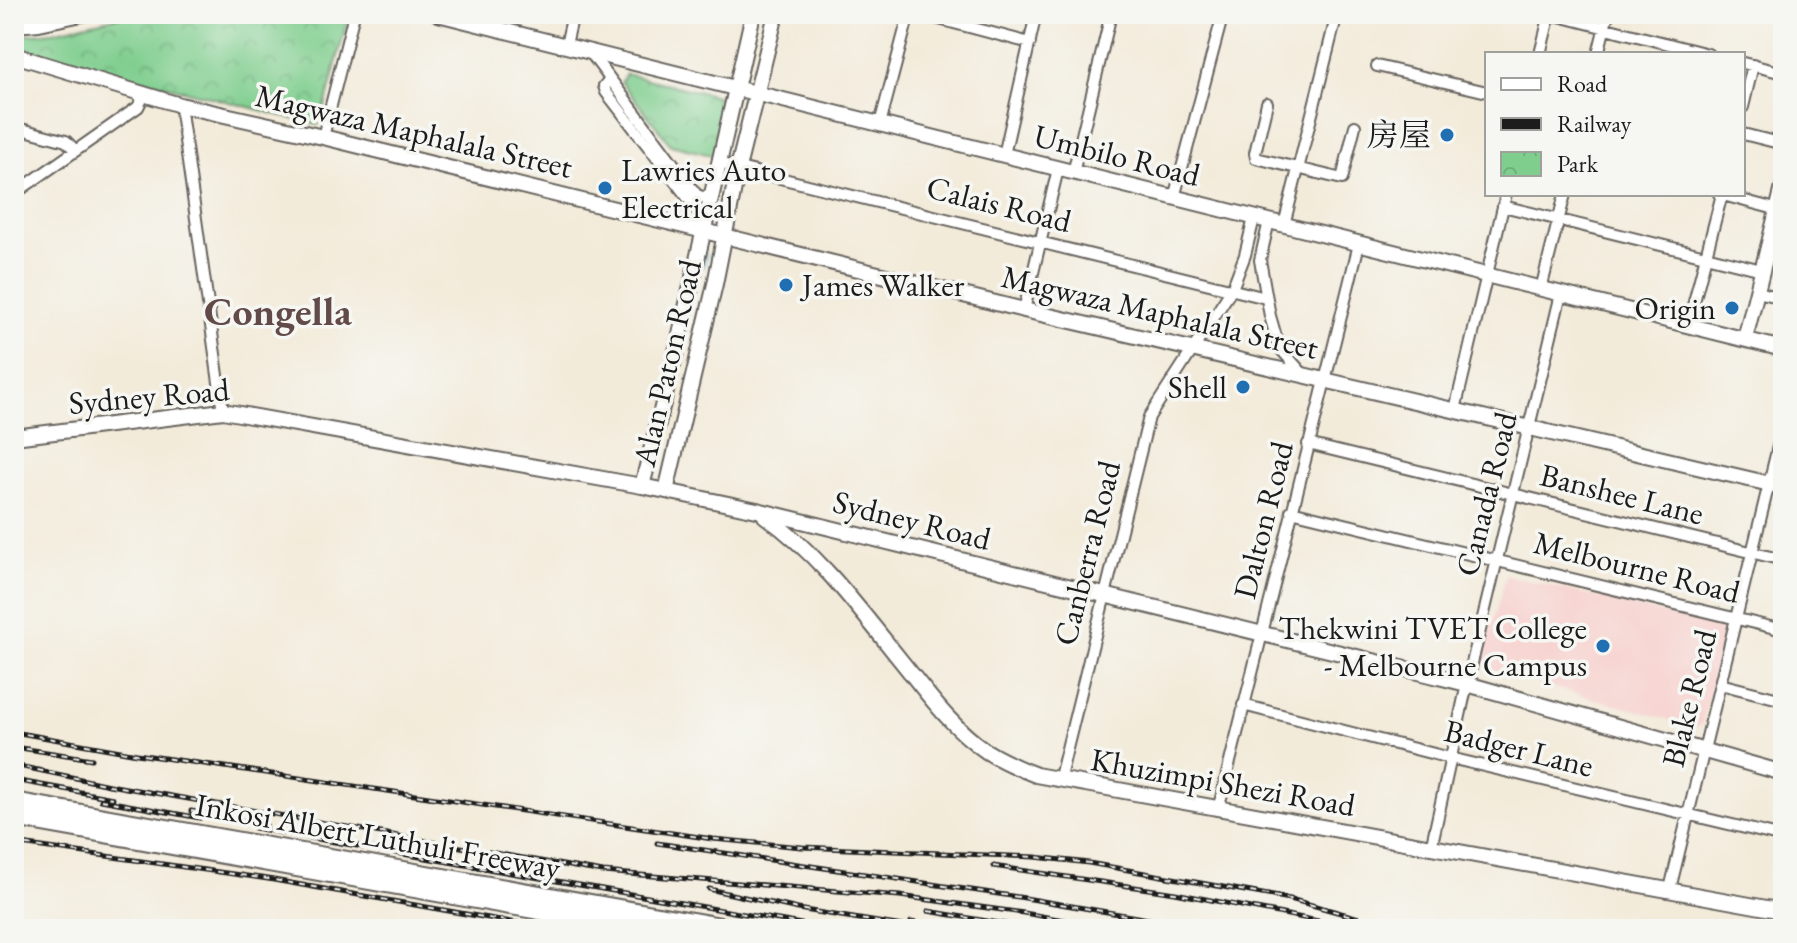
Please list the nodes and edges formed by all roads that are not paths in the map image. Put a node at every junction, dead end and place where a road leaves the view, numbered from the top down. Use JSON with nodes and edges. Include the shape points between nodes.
{"nodes":[{"id":1,"x":82,"y":14,"type":"edge"},
{"id":2,"x":354,"y":14,"type":"edge"},
{"id":3,"x":438,"y":14,"type":"edge"},
{"id":4,"x":573,"y":14,"type":"edge"},
{"id":5,"x":753,"y":14,"type":"edge"},
{"id":6,"x":776,"y":14,"type":"edge"},
{"id":7,"x":909,"y":14,"type":"edge"},
{"id":8,"x":920,"y":14,"type":"edge"},
{"id":9,"x":1036,"y":14,"type":"edge"},
{"id":10,"x":1111,"y":14,"type":"edge"},
{"id":11,"x":1223,"y":14,"type":"edge"},
{"id":12,"x":1337,"y":14,"type":"edge"},
{"id":13,"x":1550,"y":14,"type":"edge"},
{"id":14,"x":1608,"y":14,"type":"edge"},
{"id":15,"x":951,"y":18,"type":"edge"},
{"id":16,"x":14,"y":25,"type":"edge"},
{"id":17,"x":1605,"y":27,"type":"junction"},
{"id":18,"x":1030,"y":43,"type":"junction"},
{"id":19,"x":566,"y":45,"type":"junction"},
{"id":20,"x":590,"y":52,"type":"junction"},
{"id":21,"x":1540,"y":52,"type":"edge"},
{"id":22,"x":1599,"y":52,"type":"edge"},
{"id":23,"x":1700,"y":52,"type":"edge"},
{"id":24,"x":14,"y":55,"type":"edge"},
{"id":25,"x":1748,"y":64,"type":"edge"},
{"id":26,"x":1377,"y":66,"type":"dead end"},
{"id":27,"x":1783,"y":73,"type":"edge"},
{"id":28,"x":735,"y":88,"type":"junction"},
{"id":29,"x":1745,"y":90,"type":"edge"},
{"id":30,"x":1485,"y":92,"type":"edge"},
{"id":31,"x":757,"y":93,"type":"junction"},
{"id":32,"x":144,"y":95,"type":"junction"},
{"id":33,"x":1267,"y":103,"type":"dead end"},
{"id":34,"x":180,"y":105,"type":"junction"},
{"id":35,"x":880,"y":124,"type":"junction"},
{"id":36,"x":1355,"y":126,"type":"dead end"},
{"id":37,"x":14,"y":127,"type":"edge"},
{"id":38,"x":1745,"y":134,"type":"edge"},
{"id":39,"x":323,"y":137,"type":"junction"},
{"id":40,"x":1783,"y":144,"type":"edge"},
{"id":41,"x":656,"y":148,"type":"junction"},
{"id":42,"x":75,"y":150,"type":"junction"},
{"id":43,"x":1004,"y":155,"type":"junction"},
{"id":44,"x":719,"y":163,"type":"junction"},
{"id":45,"x":738,"y":168,"type":"junction"},
{"id":46,"x":1299,"y":168,"type":"junction"},
{"id":47,"x":1065,"y":171,"type":"junction"},
{"id":48,"x":1783,"y":187,"type":"edge"},
{"id":49,"x":14,"y":194,"type":"edge"},
{"id":50,"x":711,"y":196,"type":"junction"},
{"id":51,"x":1564,"y":196,"type":"edge"},
{"id":52,"x":1721,"y":196,"type":"edge"},
{"id":53,"x":1728,"y":196,"type":"edge"},
{"id":54,"x":1174,"y":198,"type":"junction"},
{"id":55,"x":1505,"y":200,"type":"edge"},
{"id":56,"x":1780,"y":210,"type":"edge"},
{"id":57,"x":1261,"y":219,"type":"junction"},
{"id":58,"x":1558,"y":220,"type":"junction"},
{"id":59,"x":704,"y":225,"type":"junction"},
{"id":60,"x":1284,"y":225,"type":"junction"},
{"id":61,"x":725,"y":236,"type":"junction"},
{"id":62,"x":1041,"y":241,"type":"junction"},
{"id":63,"x":1359,"y":244,"type":"junction"},
{"id":64,"x":1767,"y":252,"type":"junction"},
{"id":65,"x":1706,"y":256,"type":"junction"},
{"id":66,"x":1783,"y":256,"type":"edge"},
{"id":67,"x":1762,"y":270,"type":"junction"},
{"id":68,"x":1487,"y":276,"type":"junction"},
{"id":69,"x":1232,"y":289,"type":"junction"},
{"id":70,"x":1541,"y":289,"type":"junction"},
{"id":71,"x":1757,"y":292,"type":"junction"},
{"id":72,"x":1561,"y":294,"type":"junction"},
{"id":73,"x":1266,"y":298,"type":"junction"},
{"id":74,"x":1783,"y":298,"type":"edge"},
{"id":75,"x":1024,"y":310,"type":"junction"},
{"id":76,"x":1688,"y":325,"type":"junction"},
{"id":77,"x":1745,"y":339,"type":"junction"},
{"id":78,"x":1192,"y":349,"type":"junction"},
{"id":79,"x":1783,"y":349,"type":"edge"},
{"id":80,"x":676,"y":352,"type":"junction"},
{"id":81,"x":696,"y":357,"type":"junction"},
{"id":82,"x":1302,"y":373,"type":"junction"},
{"id":83,"x":1327,"y":379,"type":"junction"},
{"id":84,"x":1455,"y":410,"type":"junction"},
{"id":85,"x":223,"y":411,"type":"junction"},
{"id":86,"x":1530,"y":426,"type":"junction"},
{"id":87,"x":1783,"y":426,"type":"edge"},
{"id":88,"x":14,"y":437,"type":"edge"},
{"id":89,"x":1308,"y":444,"type":"junction"},
{"id":90,"x":642,"y":486,"type":"junction"},
{"id":91,"x":1776,"y":486,"type":"edge"},
{"id":92,"x":666,"y":491,"type":"junction"},
{"id":93,"x":1512,"y":494,"type":"junction"},
{"id":94,"x":757,"y":510,"type":"junction"},
{"id":95,"x":1291,"y":511,"type":"junction"},
{"id":96,"x":1752,"y":552,"type":"junction"},
{"id":97,"x":1496,"y":560,"type":"junction"},
{"id":98,"x":1783,"y":560,"type":"edge"},
{"id":99,"x":1104,"y":595,"type":"junction"},
{"id":100,"x":1735,"y":618,"type":"junction"},
{"id":101,"x":1783,"y":630,"type":"edge"},
{"id":102,"x":1261,"y":634,"type":"junction"},
{"id":103,"x":1467,"y":684,"type":"junction"},
{"id":104,"x":1720,"y":684,"type":"junction"},
{"id":105,"x":1783,"y":700,"type":"edge"},
{"id":106,"x":1243,"y":705,"type":"junction"},
{"id":107,"x":1703,"y":750,"type":"junction"},
{"id":108,"x":1450,"y":758,"type":"junction"},
{"id":109,"x":1783,"y":773,"type":"edge"},
{"id":110,"x":1059,"y":781,"type":"junction"},
{"id":111,"x":14,"y":802,"type":"edge"},
{"id":112,"x":1218,"y":810,"type":"junction"},
{"id":113,"x":1687,"y":815,"type":"junction"},
{"id":114,"x":14,"y":817,"type":"edge"},
{"id":115,"x":1783,"y":837,"type":"edge"},
{"id":116,"x":1431,"y":848,"type":"junction"},
{"id":117,"x":1670,"y":889,"type":"junction"},
{"id":118,"x":1783,"y":911,"type":"edge"},
{"id":119,"x":646,"y":929,"type":"edge"},
{"id":120,"x":732,"y":929,"type":"edge"}],
"edges":[{"from":1,"to":16,"type":"street"},
{"from":2,"to":39,"type":"street"},
{"from":3,"to":19,"type":"street","name":"Umbilo Road"},
{"from":4,"to":19,"type":"street"},
{"from":5,"to":28,"type":"street","name":"Alan Paton Road"},
{"from":6,"to":31,"type":"street","name":"Alan Paton Road"},
{"from":7,"to":35,"type":"street"},
{"from":8,"to":15,"type":"street"},
{"from":9,"to":18,"type":"street"},
{"from":10,"to":47,"type":"street"},
{"from":11,"to":54,"type":"street"},
{"from":12,"to":46,"type":"street"},
{"from":13,"to":17,"type":"street"},
{"from":13,"to":21,"type":"street"},
{"from":14,"to":17,"type":"street"},
{"from":15,"to":18,"type":"street"},
{"from":17,"to":22,"type":"street"},
{"from":17,"to":23,"type":"street"},
{"from":18,"to":43,"type":"street"},
{"from":19,"to":20,"type":"street","name":"Umbilo Road"},
{"from":20,"to":28,"type":"street","name":"Umbilo Road"},
{"from":20,"to":41,"type":"street","via":[[610,79],[605,90]]},
{"from":24,"to":32,"type":"street","name":"Magwaza Maphalala Street"},
{"from":25,"to":27,"type":"street"},
{"from":25,"to":29,"type":"street"},
{"from":26,"to":30,"type":"street"},
{"from":28,"to":31,"type":"street","name":"Umbilo Road"},
{"from":28,"to":44,"type":"street","name":"Alan Paton Road"},
{"from":31,"to":35,"type":"street","name":"Umbilo Road"},
{"from":31,"to":45,"type":"street","name":"Alan Paton Road"},
{"from":32,"to":34,"type":"street","name":"Magwaza Maphalala Street"},
{"from":32,"to":42,"type":"street","via":[[138,107]]},
{"from":33,"to":46,"type":"street","via":[[1254,157]]},
{"from":34,"to":39,"type":"street","name":"Magwaza Maphalala Street"},
{"from":34,"to":85,"type":"street"},
{"from":35,"to":43,"type":"street","name":"Umbilo Road"},
{"from":36,"to":46,"type":"street","via":[[1342,179]]},
{"from":37,"to":42,"type":"street","via":[[66,141]]},
{"from":38,"to":40,"type":"street"},
{"from":39,"to":59,"type":"street","name":"Magwaza Maphalala Street"},
{"from":41,"to":50,"type":"street","via":[[696,194]]},
{"from":41,"to":59,"type":"street"},
{"from":42,"to":49,"type":"street"},
{"from":43,"to":47,"type":"street","name":"Umbilo Road"},
{"from":44,"to":45,"type":"street","name":"Calais Road"},
{"from":44,"to":50,"type":"street","name":"Alan Paton Road"},
{"from":45,"to":61,"type":"street","name":"Alan Paton Road"},
{"from":45,"to":62,"type":"street","name":"Calais Road"},
{"from":46,"to":60,"type":"street"},
{"from":47,"to":54,"type":"street","name":"Umbilo Road"},
{"from":47,"to":62,"type":"street"},
{"from":48,"to":56,"type":"street"},
{"from":50,"to":59,"type":"street","name":"Alan Paton Road"},
{"from":51,"to":58,"type":"street"},
{"from":52,"to":65,"type":"street"},
{"from":53,"to":56,"type":"street"},
{"from":54,"to":57,"type":"street","name":"Umbilo Road"},
{"from":55,"to":58,"type":"street"},
{"from":55,"to":68,"type":"street"},
{"from":56,"to":64,"type":"street"},
{"from":57,"to":60,"type":"street","name":"Umbilo Road"},
{"from":57,"to":69,"type":"street","name":"Canberra Road"},
{"from":57,"to":73,"type":"street"},
{"from":58,"to":65,"type":"street"},
{"from":58,"to":70,"type":"street"},
{"from":59,"to":61,"type":"street","name":"Magwaza Maphalala Street"},
{"from":59,"to":80,"type":"street","name":"Alan Paton Road"},
{"from":60,"to":63,"type":"street","name":"Umbilo Road"},
{"from":61,"to":75,"type":"street","name":"Magwaza Maphalala Street"},
{"from":61,"to":81,"type":"street","name":"Alan Paton Road"},
{"from":62,"to":69,"type":"street","name":"Calais Road"},
{"from":62,"to":75,"type":"street"},
{"from":63,"to":68,"type":"street","name":"Umbilo Road"},
{"from":63,"to":83,"type":"street","name":"Dalton Road"},
{"from":64,"to":66,"type":"street"},
{"from":64,"to":67,"type":"street"},
{"from":65,"to":67,"type":"street"},
{"from":65,"to":76,"type":"street"},
{"from":67,"to":71,"type":"street"},
{"from":68,"to":70,"type":"street","name":"Umbilo Road"},
{"from":68,"to":84,"type":"street"},
{"from":69,"to":73,"type":"street","name":"Calais Road"},
{"from":69,"to":78,"type":"street","name":"Canberra Road"},
{"from":70,"to":72,"type":"street","name":"Umbilo Road"},
{"from":71,"to":74,"type":"street"},
{"from":71,"to":77,"type":"street"},
{"from":72,"to":76,"type":"street","name":"Umbilo Road"},
{"from":72,"to":86,"type":"street","name":"Canada Road"},
{"from":73,"to":82,"type":"street","via":[[1279,347]]},
{"from":75,"to":78,"type":"street","name":"Magwaza Maphalala Street"},
{"from":76,"to":77,"type":"street","name":"Umbilo Road"},
{"from":77,"to":79,"type":"street","name":"Umbilo Road"},
{"from":78,"to":82,"type":"street","name":"Magwaza Maphalala Street"},
{"from":78,"to":99,"type":"street","name":"Canberra Road","via":[[1149,417]]},
{"from":80,"to":81,"type":"street"},
{"from":80,"to":90,"type":"street","name":"Alan Paton Road"},
{"from":81,"to":92,"type":"street","name":"Alan Paton Road"},
{"from":82,"to":83,"type":"street","name":"Magwaza Maphalala Street"},
{"from":83,"to":84,"type":"street","name":"Magwaza Maphalala Street"},
{"from":83,"to":89,"type":"street","name":"Dalton Road"},
{"from":84,"to":86,"type":"street","name":"Magwaza Maphalala Street"},
{"from":85,"to":88,"type":"street","name":"Sydney Road"},
{"from":85,"to":90,"type":"street","name":"Sydney Road"},
{"from":86,"to":91,"type":"street","name":"Magwaza Maphalala Street"},
{"from":86,"to":93,"type":"street","name":"Canada Road"},
{"from":87,"to":91,"type":"street","name":"Blake Road"},
{"from":89,"to":93,"type":"street","name":"Banshee Lane"},
{"from":89,"to":95,"type":"street","name":"Dalton Road"},
{"from":90,"to":92,"type":"street","name":"Sydney Road"},
{"from":91,"to":96,"type":"street","name":"Blake Road"},
{"from":92,"to":94,"type":"street","name":"Sydney Road"},
{"from":93,"to":96,"type":"street","name":"Banshee Lane"},
{"from":93,"to":97,"type":"street","name":"Canada Road"},
{"from":94,"to":99,"type":"street","name":"Sydney Road"},
{"from":94,"to":110,"type":"street","name":"Khuzimpi Shezi Road","via":[[826,569],[960,731],[1007,764]]},
{"from":95,"to":97,"type":"street","name":"Melbourne Road"},
{"from":95,"to":102,"type":"street","name":"Dalton Road"},
{"from":96,"to":98,"type":"street","name":"Banshee Lane"},
{"from":96,"to":100,"type":"street","name":"Blake Road"},
{"from":97,"to":100,"type":"street","name":"Melbourne Road"},
{"from":97,"to":103,"type":"street","name":"Canada Road"},
{"from":99,"to":102,"type":"street","name":"Sydney Road"},
{"from":99,"to":110,"type":"street","name":"Canberra Road"},
{"from":100,"to":101,"type":"street","name":"Melbourne Road"},
{"from":100,"to":104,"type":"street","name":"Blake Road"},
{"from":102,"to":103,"type":"street","name":"Sydney Road"},
{"from":102,"to":106,"type":"street","name":"Dalton Road"},
{"from":103,"to":107,"type":"street","name":"Sydney Road"},
{"from":103,"to":108,"type":"street","name":"Canada Road"},
{"from":104,"to":105,"type":"street"},
{"from":104,"to":107,"type":"street","name":"Blake Road"},
{"from":106,"to":108,"type":"street","name":"Badger Lane"},
{"from":106,"to":112,"type":"street","name":"Dalton Road"},
{"from":107,"to":109,"type":"street","name":"Sydney Road"},
{"from":107,"to":113,"type":"street","name":"Blake Road"},
{"from":108,"to":113,"type":"street","name":"Badger Lane"},
{"from":108,"to":116,"type":"street","name":"Canada Road"},
{"from":110,"to":112,"type":"street","name":"Khuzimpi Shezi Road"},
{"from":111,"to":120,"type":"highway","name":"Inkosi Albert Luthuli Freeway"},
{"from":112,"to":116,"type":"street","name":"Khuzimpi Shezi Road"},
{"from":113,"to":115,"type":"street","name":"Badger Lane"},
{"from":113,"to":117,"type":"street","name":"Blake Road"},
{"from":114,"to":119,"type":"highway","name":"Inkosi Albert Luthuli Freeway"},
{"from":116,"to":117,"type":"street","name":"Khuzimpi Shezi Road"},
{"from":117,"to":118,"type":"street","name":"Khuzimpi Shezi Road"}]}
